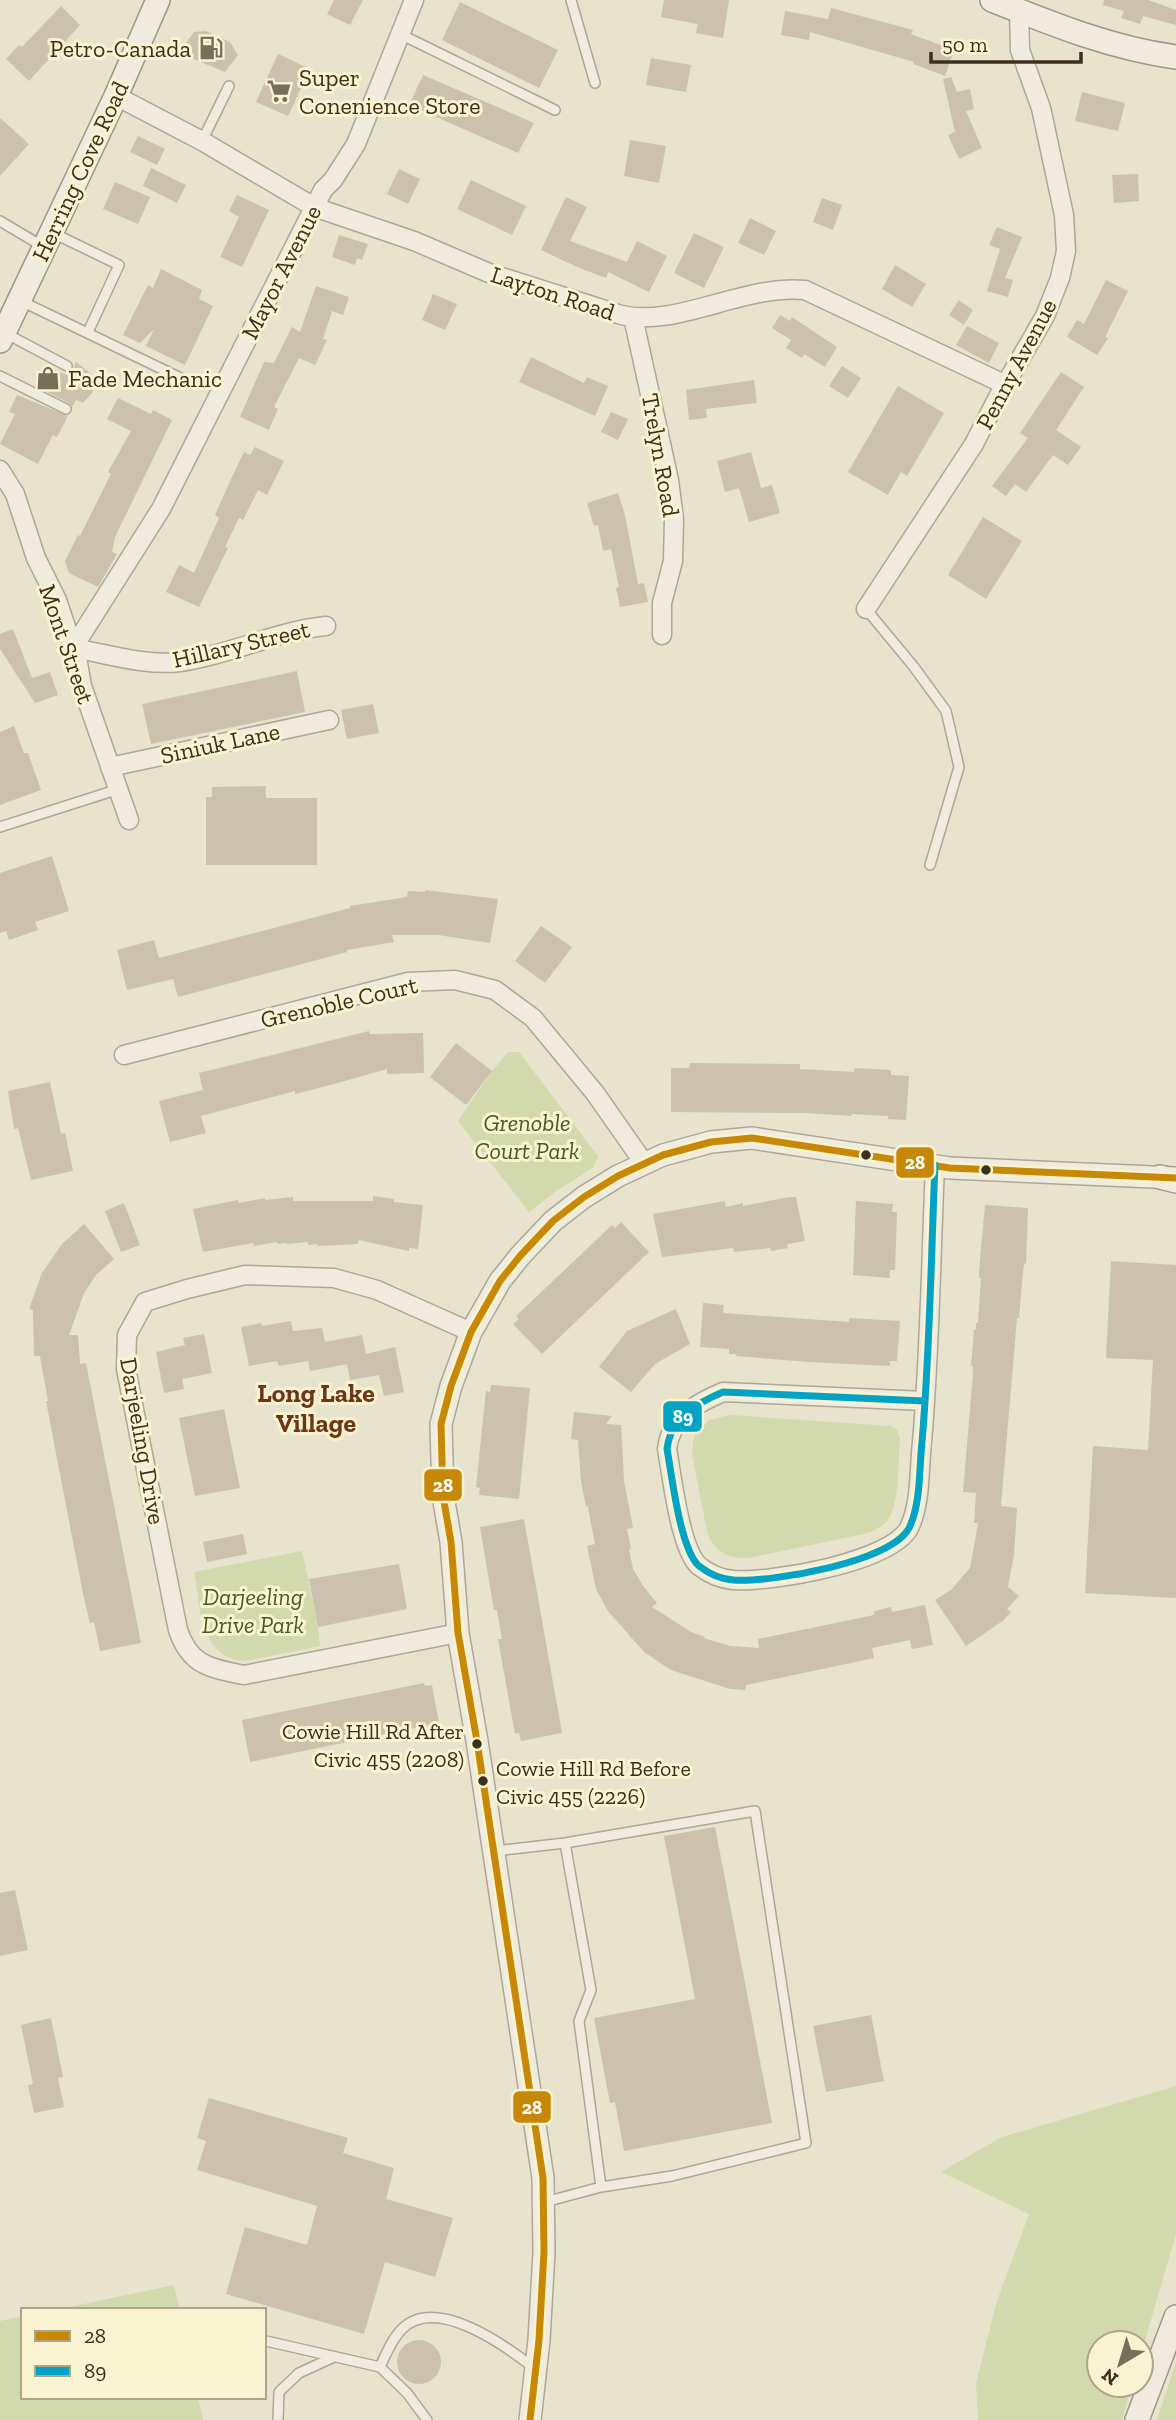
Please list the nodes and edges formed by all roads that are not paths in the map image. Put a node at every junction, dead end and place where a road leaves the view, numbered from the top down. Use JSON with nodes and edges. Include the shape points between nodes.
{"nodes":[{"id":1,"x":158,"y":0,"type":"edge"},
{"id":2,"x":414,"y":0,"type":"edge"},
{"id":3,"x":570,"y":0,"type":"edge"},
{"id":4,"x":992,"y":0,"type":"edge"},
{"id":5,"x":1019,"y":11,"type":"junction"},
{"id":6,"x":402,"y":35,"type":"junction"},
{"id":7,"x":1176,"y":57,"type":"edge"},
{"id":8,"x":595,"y":83,"type":"dead end"},
{"id":9,"x":229,"y":86,"type":"dead end"},
{"id":10,"x":116,"y":96,"type":"junction"},
{"id":11,"x":555,"y":110,"type":"dead end"},
{"id":12,"x":202,"y":141,"type":"junction"},
{"id":13,"x":314,"y":207,"type":"junction"},
{"id":14,"x":0,"y":221,"type":"edge"},
{"id":15,"x":47,"y":239,"type":"junction"},
{"id":16,"x":19,"y":300,"type":"junction"},
{"id":17,"x":633,"y":317,"type":"junction"},
{"id":18,"x":89,"y":332,"type":"junction"},
{"id":19,"x":2,"y":337,"type":"edge"},
{"id":20,"x":67,"y":366,"type":"dead end"},
{"id":21,"x":0,"y":376,"type":"edge"},
{"id":22,"x":190,"y":382,"type":"dead end"},
{"id":23,"x":1006,"y":385,"type":"junction"},
{"id":24,"x":66,"y":409,"type":"dead end"},
{"id":25,"x":0,"y":470,"type":"edge"},
{"id":26,"x":866,"y":608,"type":"joint"},
{"id":27,"x":326,"y":626,"type":"dead end"},
{"id":28,"x":662,"y":635,"type":"dead end"},
{"id":29,"x":73,"y":648,"type":"junction"},
{"id":30,"x":329,"y":720,"type":"dead end"},
{"id":31,"x":110,"y":767,"type":"junction"},
{"id":32,"x":119,"y":789,"type":"junction"},
{"id":33,"x":129,"y":820,"type":"dead end"},
{"id":34,"x":0,"y":827,"type":"edge"},
{"id":35,"x":930,"y":865,"type":"dead end"},
{"id":36,"x":124,"y":1055,"type":"dead end"},
{"id":37,"x":644,"y":1163,"type":"junction"},
{"id":38,"x":935,"y":1165,"type":"junction"},
{"id":39,"x":1171,"y":1179,"type":"edge"},
{"id":40,"x":471,"y":1332,"type":"junction"},
{"id":41,"x":925,"y":1401,"type":"junction"},
{"id":42,"x":452,"y":1634,"type":"junction"},
{"id":43,"x":565,"y":1843,"type":"junction"},
{"id":44,"x":494,"y":1851,"type":"junction"},
{"id":45,"x":601,"y":2187,"type":"junction"},
{"id":46,"x":544,"y":2202,"type":"junction"},
{"id":47,"x":1176,"y":2317,"type":"edge"},
{"id":48,"x":266,"y":2342,"type":"dead end"},
{"id":49,"x":334,"y":2357,"type":"junction"},
{"id":50,"x":380,"y":2367,"type":"junction"},
{"id":51,"x":534,"y":2368,"type":"junction"},
{"id":52,"x":278,"y":2420,"type":"edge"},
{"id":53,"x":427,"y":2420,"type":"edge"},
{"id":54,"x":530,"y":2420,"type":"edge"},
{"id":55,"x":1137,"y":2420,"type":"edge"}],
"edges":[{"from":1,"to":10,"type":"main road","name":"Herring Cove Road"},
{"from":2,"to":6,"type":"street","name":"Mayor Avenue"},
{"from":3,"to":8,"type":"lane"},
{"from":4,"to":5,"type":"main road"},
{"from":5,"to":7,"type":"main road","via":[[1119,47]]},
{"from":5,"to":23,"type":"street","name":"Penny Avenue","via":[[1020,50],[1041,108],[1067,240],[1060,278],[1045,316]]},
{"from":6,"to":11,"type":"lane"},
{"from":6,"to":13,"type":"street","name":"Mayor Avenue","via":[[356,144]]},
{"from":9,"to":12,"type":"lane"},
{"from":10,"to":12,"type":"street","name":"Layton Road"},
{"from":10,"to":15,"type":"main road","name":"Herring Cove Road"},
{"from":12,"to":13,"type":"street","name":"Layton Road"},
{"from":13,"to":17,"type":"street","name":"Layton Road","via":[[489,273]]},
{"from":13,"to":29,"type":"street","name":"Mayor Avenue","via":[[161,509]]},
{"from":14,"to":15,"type":"lane"},
{"from":15,"to":16,"type":"main road","name":"Herring Cove Road"},
{"from":15,"to":18,"type":"lane","via":[[119,265]]},
{"from":16,"to":18,"type":"lane"},
{"from":16,"to":19,"type":"main road","name":"Herring Cove Road"},
{"from":17,"to":23,"type":"street","name":"Layton Road","via":[[656,317],[768,291],[804,290]]},
{"from":17,"to":28,"type":"street","name":"Trelyn Road","via":[[674,519]]},
{"from":18,"to":22,"type":"lane"},
{"from":19,"to":20,"type":"lane"},
{"from":21,"to":24,"type":"lane"},
{"from":23,"to":26,"type":"street","name":"Penny Avenue","via":[[974,444]]},
{"from":25,"to":29,"type":"street","name":"Mont Street","via":[[15,494]]},
{"from":26,"to":35,"type":"lane","via":[[946,711],[959,767]]},
{"from":27,"to":29,"type":"street","name":"Hillary Street","via":[[297,629],[178,662],[145,662]]},
{"from":29,"to":31,"type":"street","name":"Mont Street"},
{"from":30,"to":31,"type":"street","name":"Siniuk Lane"},
{"from":31,"to":32,"type":"street","name":"Mont Street"},
{"from":32,"to":33,"type":"street","name":"Mont Street"},
{"from":32,"to":34,"type":"lane"},
{"from":36,"to":37,"type":"street","name":"Grenoble Court","via":[[408,982],[455,980],[495,990],[533,1018],[595,1093]]},
{"from":37,"to":38,"type":"street","via":[[711,1142],[752,1138]]},
{"from":37,"to":40,"type":"street","via":[[618,1175],[553,1221],[500,1281]]},
{"from":38,"to":39,"type":"street"},
{"from":38,"to":41,"type":"street"},
{"from":40,"to":42,"type":"street","via":[[441,1424],[443,1496],[451,1542]]},
{"from":40,"to":42,"type":"street","name":"Darjeeling Drive","via":[[377,1290],[334,1278],[245,1276],[145,1302],[127,1335],[126,1369],[184,1649],[216,1669],[244,1675]]},
{"from":41,"to":41,"type":"street","via":[[915,1509],[902,1538],[884,1550],[816,1572],[769,1578],[729,1580],[697,1564],[686,1547],[667,1449],[669,1433],[697,1403],[723,1392]]},
{"from":42,"to":44,"type":"street","via":[[477,1741]]},
{"from":43,"to":44,"type":"lane"},
{"from":43,"to":45,"type":"lane","via":[[591,1990],[579,2021]]},
{"from":43,"to":45,"type":"lane","via":[[755,1811],[806,2143],[672,2176]]},
{"from":44,"to":46,"type":"street"},
{"from":45,"to":46,"type":"lane"},
{"from":46,"to":51,"type":"street"},
{"from":47,"to":55,"type":"main road"},
{"from":48,"to":49,"type":"lane"},
{"from":49,"to":50,"type":"lane"},
{"from":49,"to":52,"type":"lane","via":[[299,2373],[279,2392]]},
{"from":50,"to":51,"type":"lane","via":[[402,2328],[439,2318],[462,2323],[500,2342]]},
{"from":50,"to":53,"type":"lane"},
{"from":51,"to":54,"type":"street"}]}
